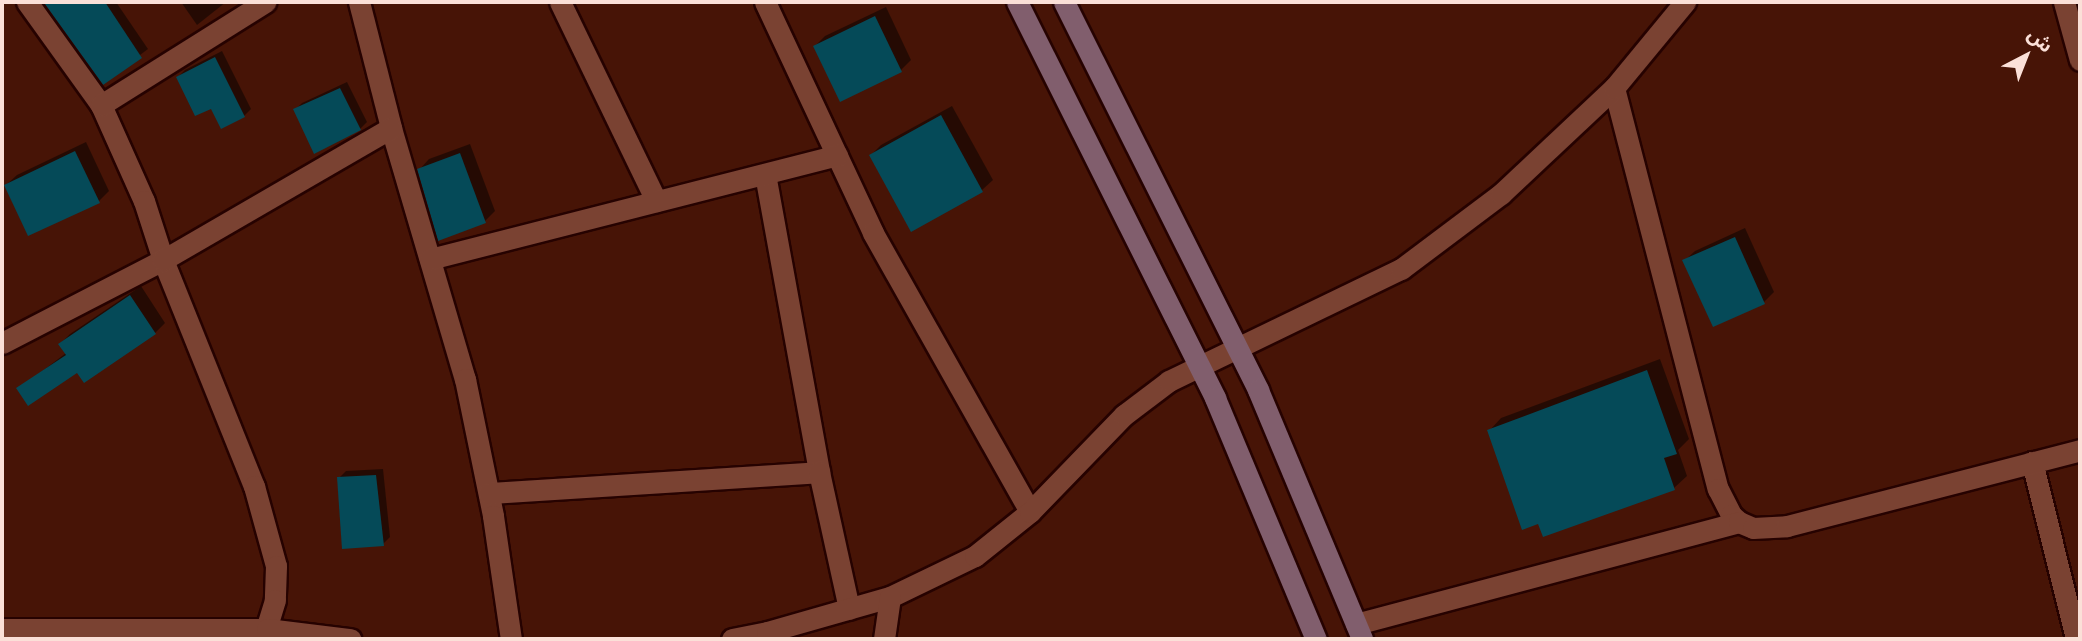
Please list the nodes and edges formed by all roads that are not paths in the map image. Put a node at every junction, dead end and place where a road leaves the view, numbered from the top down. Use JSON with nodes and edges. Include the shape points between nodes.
{"nodes":[{"id":1,"x":27,"y":2,"type":"edge"},
{"id":2,"x":265,"y":2,"type":"edge"},
{"id":3,"x":359,"y":2,"type":"edge"},
{"id":4,"x":560,"y":2,"type":"edge"},
{"id":5,"x":765,"y":2,"type":"edge"},
{"id":6,"x":1017,"y":2,"type":"edge"},
{"id":7,"x":1064,"y":2,"type":"edge"},
{"id":8,"x":1685,"y":2,"type":"edge"},
{"id":9,"x":2064,"y":2,"type":"edge"},
{"id":10,"x":2080,"y":60,"type":"edge"},
{"id":11,"x":1614,"y":88,"type":"junction"},
{"id":12,"x":101,"y":105,"type":"junction"},
{"id":13,"x":391,"y":128,"type":"junction"},
{"id":14,"x":837,"y":155,"type":"junction"},
{"id":15,"x":765,"y":174,"type":"junction"},
{"id":16,"x":656,"y":201,"type":"junction"},
{"id":17,"x":430,"y":259,"type":"junction"},
{"id":18,"x":163,"y":260,"type":"junction"},
{"id":19,"x":2,"y":343,"type":"edge"},
{"id":20,"x":1237,"y":348,"type":"junction"},
{"id":21,"x":1199,"y":366,"type":"junction"},
{"id":22,"x":2080,"y":450,"type":"edge"},
{"id":23,"x":2032,"y":463,"type":"junction"},
{"id":24,"x":819,"y":472,"type":"junction"},
{"id":25,"x":489,"y":494,"type":"junction"},
{"id":26,"x":1030,"y":512,"type":"junction"},
{"id":27,"x":1739,"y":522,"type":"junction"},
{"id":28,"x":890,"y":597,"type":"junction"},
{"id":29,"x":849,"y":609,"type":"junction"},
{"id":30,"x":2,"y":629,"type":"edge"},
{"id":31,"x":1359,"y":632,"type":"edge"},
{"id":32,"x":265,"y":634,"type":"edge"},
{"id":33,"x":349,"y":639,"type":"edge"},
{"id":34,"x":511,"y":639,"type":"edge"},
{"id":35,"x":732,"y":639,"type":"edge"},
{"id":36,"x":884,"y":639,"type":"edge"},
{"id":37,"x":1316,"y":639,"type":"edge"},
{"id":38,"x":2076,"y":639,"type":"edge"}],
"edges":[{"from":1,"to":12,"type":"street"},
{"from":2,"to":12,"type":"street"},
{"from":3,"to":13,"type":"street"},
{"from":4,"to":16,"type":"street"},
{"from":5,"to":14,"type":"street"},
{"from":6,"to":21,"type":"street"},
{"from":7,"to":20,"type":"street"},
{"from":8,"to":11,"type":"street"},
{"from":9,"to":10,"type":"street"},
{"from":11,"to":20,"type":"street","via":[[1501,194],[1401,268]]},
{"from":11,"to":27,"type":"street","via":[[1718,489]]},
{"from":12,"to":18,"type":"street","via":[[144,201]]},
{"from":13,"to":17,"type":"street"},
{"from":13,"to":18,"type":"street"},
{"from":14,"to":15,"type":"street"},
{"from":14,"to":26,"type":"street","via":[[873,233]]},
{"from":15,"to":16,"type":"street"},
{"from":15,"to":24,"type":"street"},
{"from":16,"to":17,"type":"street"},
{"from":17,"to":25,"type":"street","via":[[465,379]]},
{"from":18,"to":19,"type":"street"},
{"from":18,"to":32,"type":"street","via":[[223,404],[269,533],[276,566],[275,600]]},
{"from":20,"to":21,"type":"street"},
{"from":20,"to":31,"type":"street"},
{"from":21,"to":26,"type":"street","via":[[1169,381],[1124,415]]},
{"from":21,"to":37,"type":"street"},
{"from":22,"to":23,"type":"street"},
{"from":23,"to":27,"type":"street","via":[[1787,526],[1754,528]]},
{"from":23,"to":38,"type":"street"},
{"from":24,"to":25,"type":"street"},
{"from":24,"to":29,"type":"street"},
{"from":25,"to":34,"type":"street"},
{"from":26,"to":28,"type":"street","via":[[975,556]]},
{"from":27,"to":31,"type":"street"},
{"from":28,"to":29,"type":"street"},
{"from":28,"to":36,"type":"street"},
{"from":29,"to":35,"type":"street"},
{"from":30,"to":32,"type":"street"},
{"from":32,"to":33,"type":"street"}]}
